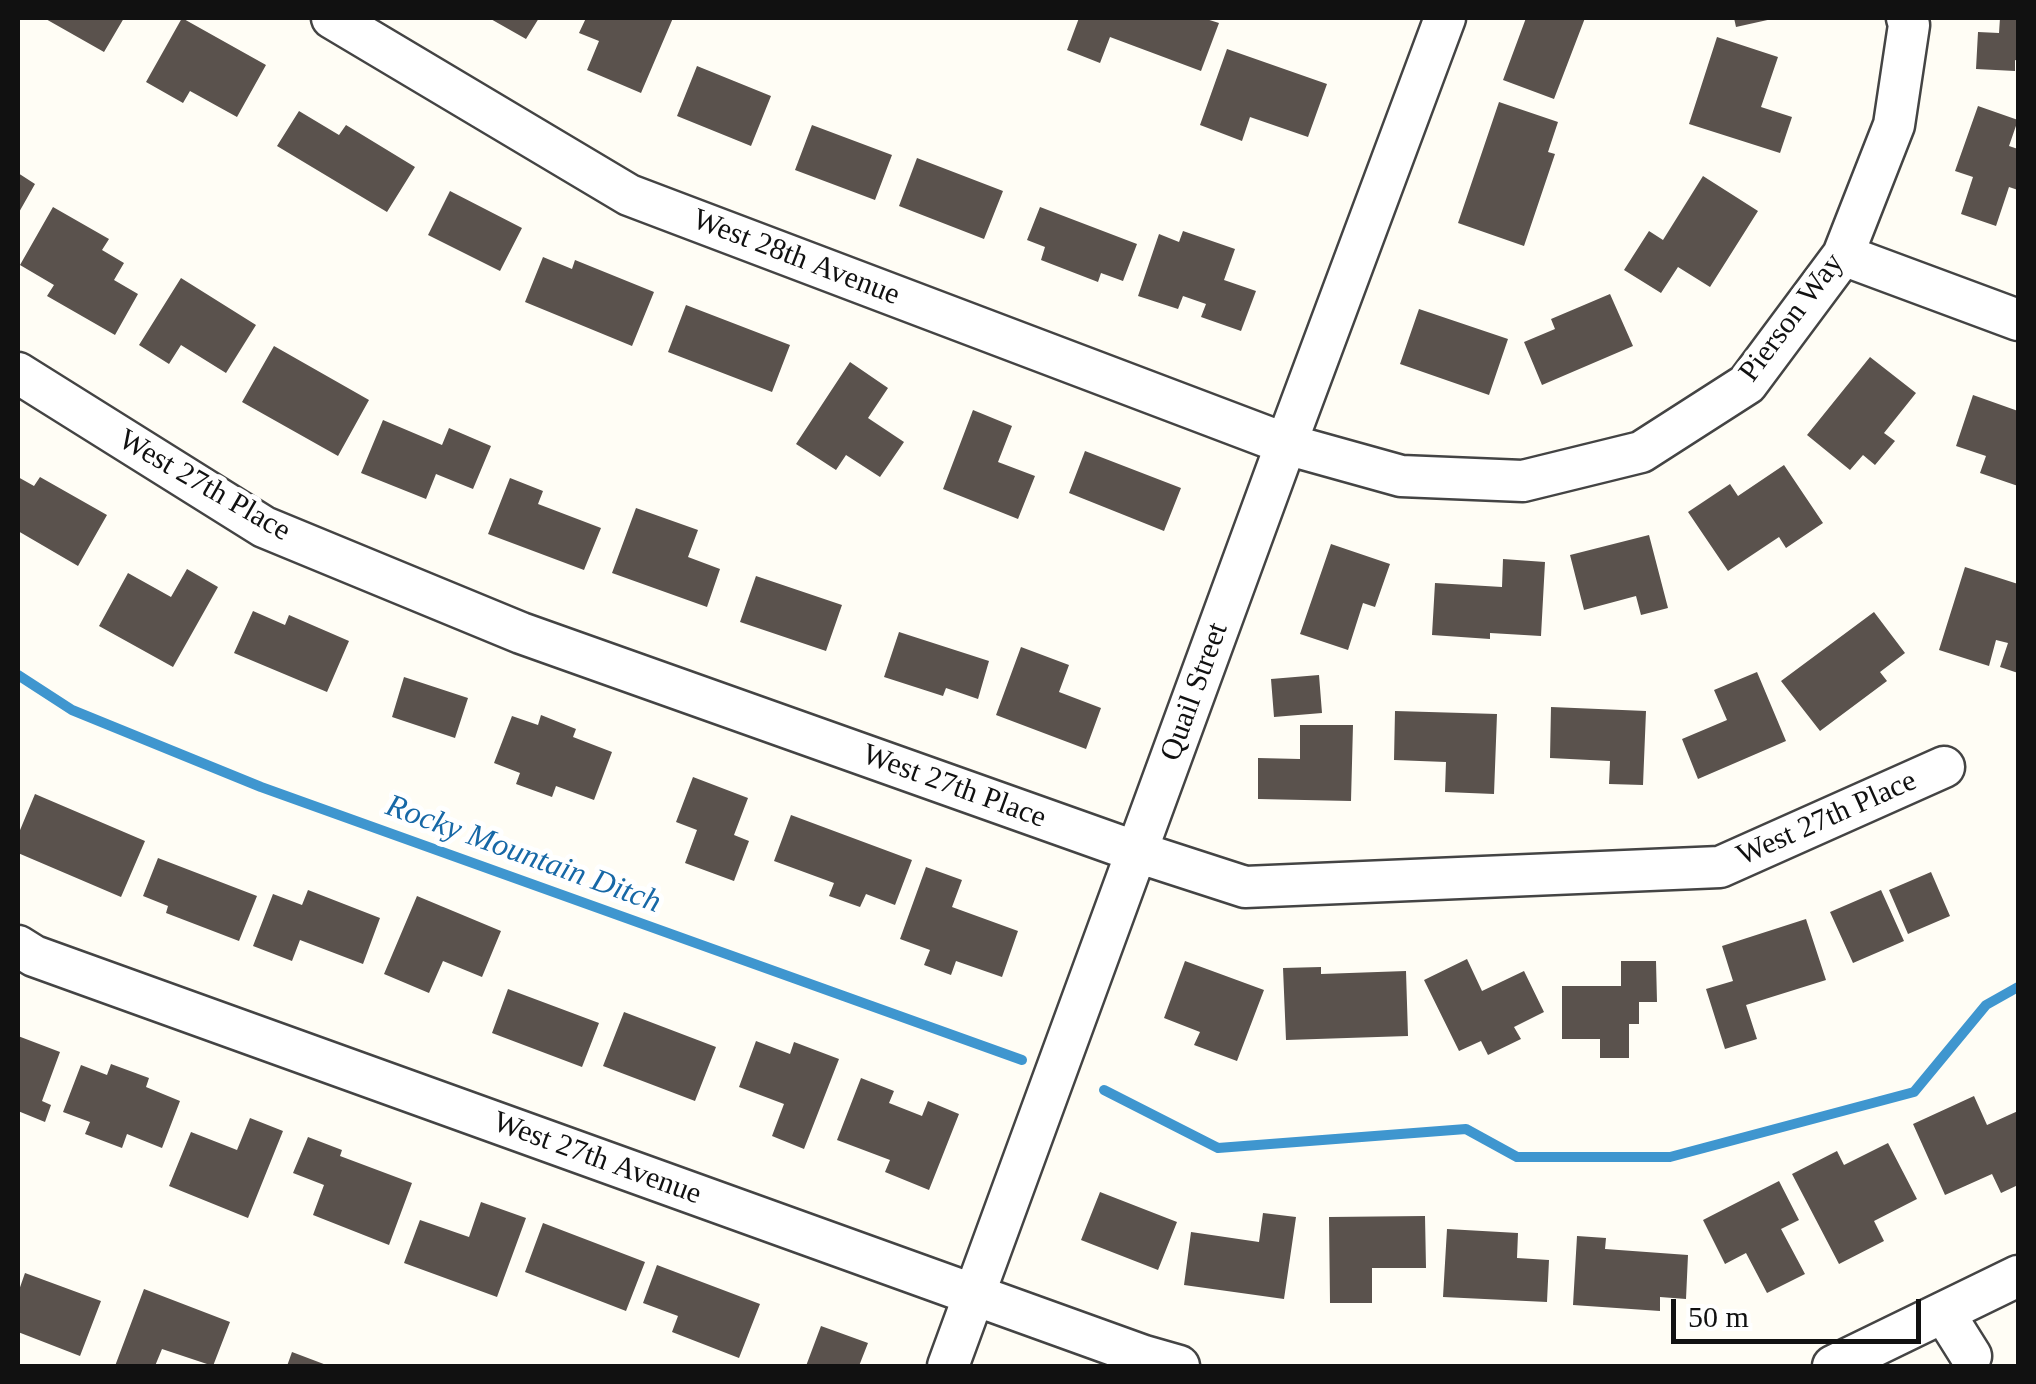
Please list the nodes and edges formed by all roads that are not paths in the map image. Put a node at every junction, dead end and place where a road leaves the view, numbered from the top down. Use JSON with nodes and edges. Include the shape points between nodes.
{"nodes":[{"id":1,"x":332,"y":18,"type":"edge"},
{"id":2,"x":1907,"y":18,"type":"edge"},
{"id":3,"x":1431,"y":22,"type":"edge"},
{"id":4,"x":1843,"y":255,"type":"junction"},
{"id":5,"x":2018,"y":320,"type":"edge"},
{"id":6,"x":18,"y":374,"type":"edge"},
{"id":7,"x":1286,"y":444,"type":"junction"},
{"id":8,"x":1944,"y":767,"type":"dead end"},
{"id":9,"x":1136,"y":852,"type":"junction"},
{"id":10,"x":18,"y":946,"type":"edge"},
{"id":11,"x":2018,"y":1276,"type":"edge"},
{"id":12,"x":973,"y":1294,"type":"junction"},
{"id":13,"x":1944,"y":1313,"type":"junction"},
{"id":14,"x":1971,"y":1356,"type":"dead end"},
{"id":15,"x":948,"y":1366,"type":"edge"},
{"id":16,"x":1179,"y":1366,"type":"edge"},
{"id":17,"x":1833,"y":1366,"type":"edge"}],
"edges":[{"from":1,"to":7,"type":"street","name":"West 28th Avenue","via":[[629,195]]},
{"from":2,"to":4,"type":"street","name":"Pierson Way","via":[[1894,125]]},
{"from":3,"to":7,"type":"street","name":"Quail Street"},
{"from":4,"to":5,"type":"street"},
{"from":4,"to":7,"type":"street","name":"Pierson Way","via":[[1747,384],[1640,452],[1523,481],[1401,476]]},
{"from":6,"to":9,"type":"street","name":"West 27th Place","via":[[264,527],[521,633]]},
{"from":7,"to":9,"type":"street","name":"Quail Street"},
{"from":8,"to":9,"type":"street","name":"West 27th Place","via":[[1720,866],[1245,887]]},
{"from":9,"to":12,"type":"street","name":"Quail Street"},
{"from":10,"to":12,"type":"street","name":"West 27th Avenue"},
{"from":11,"to":13,"type":"street"},
{"from":12,"to":15,"type":"street","name":"Quail Street"},
{"from":12,"to":16,"type":"street","name":"West 27th Avenue"},
{"from":13,"to":14,"type":"street"},
{"from":13,"to":17,"type":"street"}]}
